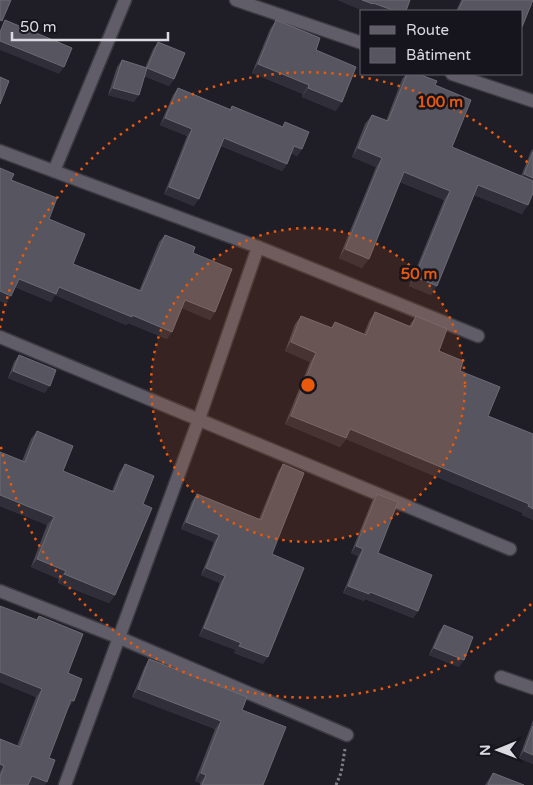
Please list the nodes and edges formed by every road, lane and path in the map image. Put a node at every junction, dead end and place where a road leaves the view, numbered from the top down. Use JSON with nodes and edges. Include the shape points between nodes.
{"nodes":[{"id":1,"x":125,"y":0,"type":"edge"},
{"id":2,"x":236,"y":0,"type":"edge"},
{"id":3,"x":360,"y":42,"type":"edge"},
{"id":4,"x":455,"y":75,"type":"edge"},
{"id":5,"x":533,"y":101,"type":"edge"},
{"id":6,"x":0,"y":151,"type":"edge"},
{"id":7,"x":54,"y":171,"type":"junction"},
{"id":8,"x":258,"y":247,"type":"junction"},
{"id":9,"x":478,"y":336,"type":"dead end"},
{"id":10,"x":0,"y":337,"type":"edge"},
{"id":11,"x":199,"y":419,"type":"junction"},
{"id":12,"x":510,"y":549,"type":"dead end"},
{"id":13,"x":0,"y":591,"type":"edge"},
{"id":14,"x":120,"y":638,"type":"junction"},
{"id":15,"x":501,"y":677,"type":"dead end"},
{"id":16,"x":533,"y":688,"type":"edge"},
{"id":17,"x":347,"y":735,"type":"joint"},
{"id":18,"x":65,"y":785,"type":"edge"},
{"id":19,"x":336,"y":785,"type":"edge"}],
"edges":[{"from":1,"to":7,"type":"street"},
{"from":2,"to":3,"type":"street"},
{"from":4,"to":5,"type":"street"},
{"from":6,"to":7,"type":"street"},
{"from":7,"to":8,"type":"street"},
{"from":8,"to":9,"type":"street"},
{"from":8,"to":11,"type":"street"},
{"from":10,"to":11,"type":"street"},
{"from":11,"to":12,"type":"street"},
{"from":11,"to":14,"type":"street"},
{"from":13,"to":14,"type":"street"},
{"from":14,"to":17,"type":"street"},
{"from":14,"to":18,"type":"street"},
{"from":15,"to":16,"type":"street"},
{"from":17,"to":19,"type":"path"}]}
